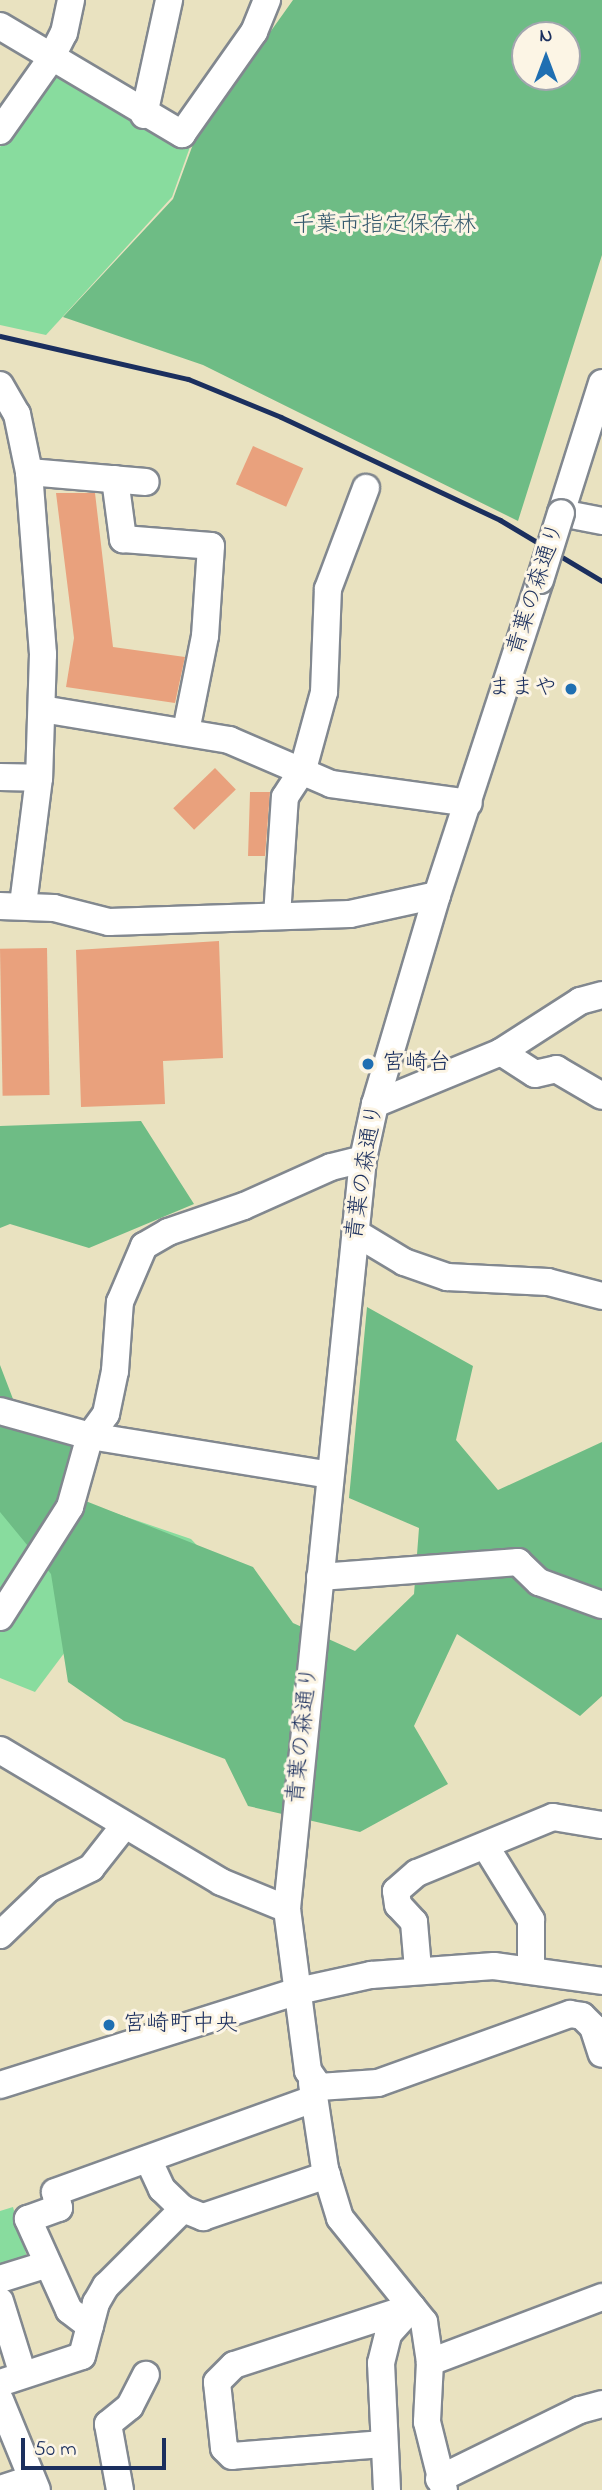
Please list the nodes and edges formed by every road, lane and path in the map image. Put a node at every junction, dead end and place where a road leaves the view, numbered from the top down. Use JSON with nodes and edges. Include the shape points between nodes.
{"nodes":[{"id":1,"x":71,"y":0,"type":"edge"},
{"id":2,"x":169,"y":0,"type":"edge"},
{"id":3,"x":267,"y":0,"type":"edge"},
{"id":4,"x":0,"y":26,"type":"edge"},
{"id":5,"x":50,"y":60,"type":"junction"},
{"id":6,"x":144,"y":114,"type":"junction"},
{"id":7,"x":0,"y":131,"type":"edge"},
{"id":8,"x":602,"y":383,"type":"edge"},
{"id":9,"x":0,"y":385,"type":"edge"},
{"id":10,"x":29,"y":472,"type":"junction"},
{"id":11,"x":116,"y":479,"type":"junction"},
{"id":12,"x":146,"y":482,"type":"dead end"},
{"id":13,"x":366,"y":488,"type":"dead end"},
{"id":14,"x":561,"y":513,"type":"junction"},
{"id":15,"x":602,"y":521,"type":"edge"},
{"id":16,"x":42,"y":709,"type":"junction"},
{"id":17,"x":186,"y":731,"type":"junction"},
{"id":18,"x":303,"y":769,"type":"junction"},
{"id":19,"x":0,"y":777,"type":"edge"},
{"id":20,"x":39,"y":778,"type":"junction"},
{"id":21,"x":469,"y":803,"type":"junction"},
{"id":22,"x":438,"y":895,"type":"junction"},
{"id":23,"x":12,"y":906,"type":"edge"},
{"id":24,"x":277,"y":916,"type":"junction"},
{"id":25,"x":602,"y":995,"type":"edge"},
{"id":26,"x":501,"y":1052,"type":"junction"},
{"id":27,"x":602,"y":1096,"type":"edge"},
{"id":28,"x":375,"y":1104,"type":"junction"},
{"id":29,"x":363,"y":1159,"type":"junction"},
{"id":30,"x":355,"y":1233,"type":"junction"},
{"id":31,"x":602,"y":1296,"type":"edge"},
{"id":32,"x":0,"y":1411,"type":"edge"},
{"id":33,"x":90,"y":1436,"type":"junction"},
{"id":34,"x":330,"y":1475,"type":"junction"},
{"id":35,"x":320,"y":1577,"type":"junction"},
{"id":36,"x":602,"y":1605,"type":"edge"},
{"id":37,"x":0,"y":1617,"type":"edge"},
{"id":38,"x":0,"y":1750,"type":"edge"},
{"id":39,"x":602,"y":1825,"type":"edge"},
{"id":40,"x":124,"y":1826,"type":"junction"},
{"id":41,"x":486,"y":1847,"type":"junction"},
{"id":42,"x":287,"y":1909,"type":"junction"},
{"id":43,"x":0,"y":1935,"type":"edge"},
{"id":44,"x":418,"y":1969,"type":"junction"},
{"id":45,"x":531,"y":1969,"type":"junction"},
{"id":46,"x":601,"y":1981,"type":"edge"},
{"id":47,"x":298,"y":1991,"type":"junction"},
{"id":48,"x":593,"y":2027,"type":"junction"},
{"id":49,"x":602,"y":2054,"type":"edge"},
{"id":50,"x":0,"y":2085,"type":"edge"},
{"id":51,"x":313,"y":2090,"type":"junction"},
{"id":52,"x":148,"y":2158,"type":"junction"},
{"id":53,"x":327,"y":2175,"type":"junction"},
{"id":54,"x":183,"y":2209,"type":"junction"},
{"id":55,"x":48,"y":2264,"type":"junction"},
{"id":56,"x":0,"y":2278,"type":"edge"},
{"id":57,"x":602,"y":2297,"type":"edge"},
{"id":58,"x":0,"y":2301,"type":"edge"},
{"id":59,"x":412,"y":2307,"type":"junction"},
{"id":60,"x":90,"y":2326,"type":"junction"},
{"id":61,"x":430,"y":2362,"type":"junction"},
{"id":62,"x":146,"y":2375,"type":"dead end"},
{"id":63,"x":11,"y":2379,"type":"edge"},
{"id":64,"x":0,"y":2400,"type":"edge"},
{"id":65,"x":602,"y":2404,"type":"edge"},
{"id":66,"x":383,"y":2444,"type":"junction"},
{"id":67,"x":442,"y":2484,"type":"edge"},
{"id":68,"x":34,"y":2485,"type":"edge"},
{"id":69,"x":0,"y":2490,"type":"edge"},
{"id":70,"x":120,"y":2490,"type":"edge"},
{"id":71,"x":387,"y":2490,"type":"edge"}],
"edges":[{"from":1,"to":5,"type":"street","via":[[64,33]]},
{"from":2,"to":6,"type":"street"},
{"from":3,"to":6,"type":"street","via":[[254,32],[181,134]]},
{"from":4,"to":5,"type":"street"},
{"from":5,"to":6,"type":"street"},
{"from":5,"to":7,"type":"street"},
{"from":8,"to":14,"type":"street","name":"青葉の森通り"},
{"from":9,"to":10,"type":"street","via":[[17,414]]},
{"from":10,"to":11,"type":"street"},
{"from":10,"to":16,"type":"street","via":[[43,654]]},
{"from":11,"to":12,"type":"street"},
{"from":11,"to":17,"type":"street","via":[[123,539],[211,546],[205,636]]},
{"from":13,"to":18,"type":"street","via":[[328,589],[324,692]]},
{"from":14,"to":15,"type":"street"},
{"from":14,"to":21,"type":"street","name":"青葉の森通り","bridge":true},
{"from":16,"to":17,"type":"street"},
{"from":16,"to":20,"type":"street"},
{"from":17,"to":18,"type":"street","via":[[229,740]]},
{"from":18,"to":21,"type":"street","via":[[331,783]]},
{"from":18,"to":24,"type":"street","via":[[285,797]]},
{"from":19,"to":20,"type":"street"},
{"from":20,"to":23,"type":"street"},
{"from":21,"to":22,"type":"street","name":"青葉の森通り"},
{"from":22,"to":24,"type":"street","via":[[375,911]]},
{"from":22,"to":28,"type":"street","name":"青葉の森通り"},
{"from":23,"to":24,"type":"street","via":[[109,922]]},
{"from":25,"to":26,"type":"street","via":[[580,1001]]},
{"from":26,"to":27,"type":"street","via":[[535,1074],[556,1069]]},
{"from":26,"to":28,"type":"street"},
{"from":28,"to":29,"type":"street","name":"青葉の森通り"},
{"from":29,"to":30,"type":"street","name":"青葉の森通り"},
{"from":29,"to":33,"type":"street","via":[[331,1167],[244,1206],[167,1232],[144,1246],[120,1302],[116,1371],[106,1414]]},
{"from":30,"to":31,"type":"street","via":[[404,1262],[447,1277],[548,1282]]},
{"from":30,"to":34,"type":"street","name":"青葉の森通り"},
{"from":32,"to":33,"type":"street"},
{"from":33,"to":34,"type":"street"},
{"from":33,"to":37,"type":"street","via":[[71,1507]]},
{"from":34,"to":35,"type":"street","name":"青葉の森通り"},
{"from":35,"to":36,"type":"street","via":[[518,1562],[539,1582]]},
{"from":35,"to":42,"type":"street","name":"青葉の森通り"},
{"from":38,"to":40,"type":"street"},
{"from":39,"to":41,"type":"street","via":[[553,1817]]},
{"from":40,"to":42,"type":"street","via":[[221,1882]]},
{"from":40,"to":43,"type":"street","via":[[91,1868],[48,1889]]},
{"from":41,"to":44,"type":"street","via":[[417,1873],[396,1891],[398,1905],[414,1922]]},
{"from":41,"to":45,"type":"street","via":[[531,1920]]},
{"from":42,"to":47,"type":"street","name":"青葉の森通り"},
{"from":44,"to":45,"type":"street"},
{"from":44,"to":47,"type":"street"},
{"from":45,"to":46,"type":"street"},
{"from":46,"to":48,"type":"street"},
{"from":47,"to":50,"type":"street"},
{"from":47,"to":51,"type":"street","name":"青葉の森通り"},
{"from":48,"to":49,"type":"street"},
{"from":48,"to":51,"type":"street","via":[[582,2016],[561,2015],[378,2083]]},
{"from":51,"to":52,"type":"street"},
{"from":51,"to":53,"type":"street","name":"青葉の森通り"},
{"from":52,"to":54,"type":"street","via":[[162,2189]]},
{"from":52,"to":55,"type":"street","via":[[55,2192],[59,2208],[28,2219]]},
{"from":53,"to":54,"type":"street","via":[[203,2217]]},
{"from":53,"to":59,"type":"street","name":"青葉の森通り","via":[[340,2218]]},
{"from":54,"to":60,"type":"street","via":[[106,2286]]},
{"from":55,"to":56,"type":"street"},
{"from":55,"to":60,"type":"street","via":[[69,2310]]},
{"from":57,"to":61,"type":"street"},
{"from":58,"to":63,"type":"street"},
{"from":59,"to":61,"type":"street","name":"青葉の森通り","via":[[424,2322]]},
{"from":59,"to":66,"type":"street","via":[[387,2334],[381,2363]]},
{"from":59,"to":66,"type":"street","via":[[234,2365],[218,2382],[224,2448],[232,2456]]},
{"from":60,"to":63,"type":"street","via":[[82,2356]]},
{"from":61,"to":67,"type":"street","name":"青葉の森通り","via":[[427,2422]]},
{"from":62,"to":70,"type":"street","via":[[130,2406],[108,2424]]},
{"from":64,"to":68,"type":"street"},
{"from":65,"to":67,"type":"street","via":[[580,2410]]},
{"from":66,"to":71,"type":"street"},
{"from":68,"to":69,"type":"street"}]}
